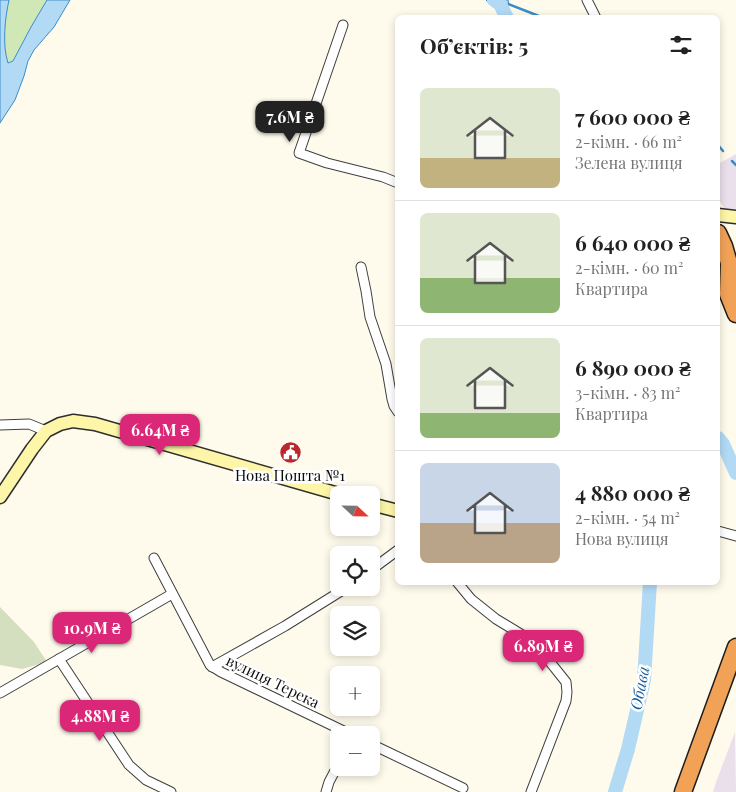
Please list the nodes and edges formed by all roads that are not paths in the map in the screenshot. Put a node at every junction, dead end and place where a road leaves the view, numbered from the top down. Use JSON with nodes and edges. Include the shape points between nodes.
{"nodes":[{"id":1,"x":587,"y":0,"type":"edge"},
{"id":2,"x":594,"y":15,"type":"edge"},
{"id":3,"x":343,"y":25,"type":"dead end"},
{"id":4,"x":395,"y":182,"type":"edge"},
{"id":5,"x":720,"y":216,"type":"edge"},
{"id":6,"x":736,"y":217,"type":"edge"},
{"id":7,"x":720,"y":237,"type":"edge"},
{"id":8,"x":732,"y":258,"type":"edge"},
{"id":9,"x":361,"y":267,"type":"dead end"},
{"id":10,"x":736,"y":314,"type":"edge"},
{"id":11,"x":395,"y":408,"type":"edge"},
{"id":12,"x":0,"y":425,"type":"edge"},
{"id":13,"x":46,"y":431,"type":"junction"},
{"id":14,"x":330,"y":492,"type":"edge"},
{"id":15,"x":0,"y":496,"type":"edge"},
{"id":16,"x":380,"y":506,"type":"edge"},
{"id":17,"x":395,"y":510,"type":"edge"},
{"id":18,"x":720,"y":532,"type":"edge"},
{"id":19,"x":736,"y":536,"type":"edge"},
{"id":20,"x":395,"y":552,"type":"edge"},
{"id":21,"x":154,"y":558,"type":"dead end"},
{"id":22,"x":380,"y":563,"type":"edge"},
{"id":23,"x":459,"y":585,"type":"edge"},
{"id":24,"x":172,"y":594,"type":"junction"},
{"id":25,"x":333,"y":596,"type":"edge"},
{"id":26,"x":736,"y":647,"type":"edge"},
{"id":27,"x":59,"y":659,"type":"junction"},
{"id":28,"x":212,"y":667,"type":"junction"},
{"id":29,"x":0,"y":693,"type":"edge"},
{"id":30,"x":333,"y":726,"type":"edge"},
{"id":31,"x":380,"y":748,"type":"edge"},
{"id":32,"x":332,"y":776,"type":"edge"},
{"id":33,"x":463,"y":788,"type":"dead end"},
{"id":34,"x":171,"y":792,"type":"edge"},
{"id":35,"x":326,"y":792,"type":"edge"},
{"id":36,"x":531,"y":792,"type":"edge"},
{"id":37,"x":683,"y":792,"type":"edge"}],
"edges":[{"from":1,"to":2,"type":"street"},
{"from":3,"to":4,"type":"street","via":[[298,153]]},
{"from":5,"to":6,"type":"main road"},
{"from":7,"to":8,"type":"highway"},
{"from":8,"to":10,"type":"highway","via":[[728,294]]},
{"from":9,"to":11,"type":"street","via":[[370,317],[386,364]]},
{"from":12,"to":13,"type":"street","via":[[29,424]]},
{"from":13,"to":14,"type":"main road","via":[[73,421],[95,424]]},
{"from":13,"to":15,"type":"main road"},
{"from":16,"to":17,"type":"main road"},
{"from":18,"to":19,"type":"street"},
{"from":20,"to":22,"type":"street"},
{"from":21,"to":24,"type":"street","name":"вулиця Терека"},
{"from":23,"to":36,"type":"street","via":[[496,619],[524,636],[566,682],[566,702]]},
{"from":24,"to":27,"type":"street"},
{"from":24,"to":28,"type":"street","name":"вулиця Терека"},
{"from":25,"to":28,"type":"street"},
{"from":26,"to":37,"type":"highway"},
{"from":27,"to":29,"type":"street"},
{"from":27,"to":34,"type":"street","via":[[129,765],[146,780]]},
{"from":28,"to":30,"type":"street","name":"вулиця Терека"},
{"from":31,"to":33,"type":"street"},
{"from":32,"to":35,"type":"street"}]}
